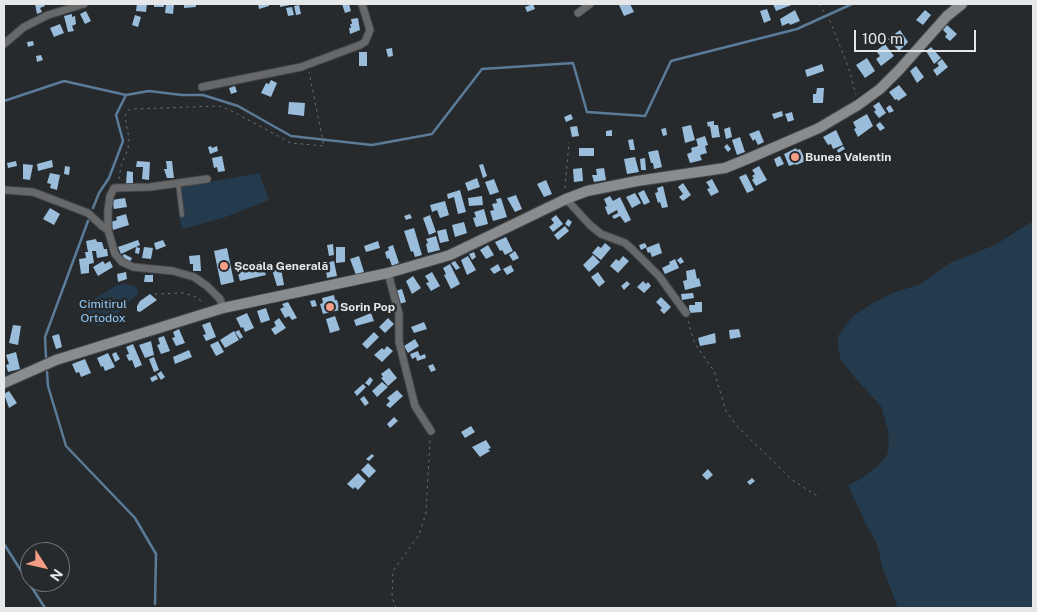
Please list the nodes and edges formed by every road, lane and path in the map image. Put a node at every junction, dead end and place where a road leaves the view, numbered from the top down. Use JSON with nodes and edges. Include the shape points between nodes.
{"nodes":[{"id":1,"x":84,"y":4,"type":"edge"},
{"id":2,"x":362,"y":4,"type":"edge"},
{"id":3,"x":590,"y":4,"type":"edge"},
{"id":4,"x":819,"y":4,"type":"edge"},
{"id":5,"x":962,"y":4,"type":"edge"},
{"id":6,"x":578,"y":13,"type":"dead end"},
{"id":7,"x":4,"y":44,"type":"edge"},
{"id":8,"x":307,"y":64,"type":"junction"},
{"id":9,"x":202,"y":87,"type":"dead end"},
{"id":10,"x":858,"y":105,"type":"junction"},
{"id":11,"x":570,"y":142,"type":"dead end"},
{"id":12,"x":207,"y":179,"type":"dead end"},
{"id":13,"x":178,"y":183,"type":"junction"},
{"id":14,"x":118,"y":187,"type":"junction"},
{"id":15,"x":4,"y":190,"type":"edge"},
{"id":16,"x":566,"y":199,"type":"junction"},
{"id":17,"x":182,"y":214,"type":"dead end"},
{"id":18,"x":108,"y":230,"type":"junction"},
{"id":19,"x":388,"y":273,"type":"junction"},
{"id":20,"x":155,"y":294,"type":"dead end"},
{"id":21,"x":202,"y":304,"type":"dead end"},
{"id":22,"x":223,"y":308,"type":"junction"},
{"id":23,"x":686,"y":313,"type":"joint"},
{"id":24,"x":4,"y":383,"type":"edge"},
{"id":25,"x":430,"y":431,"type":"joint"},
{"id":26,"x":817,"y":496,"type":"dead end"},
{"id":27,"x":396,"y":608,"type":"edge"}],
"edges":[{"from":1,"to":7,"type":"street","via":[[48,14]]},
{"from":2,"to":8,"type":"street","via":[[370,30],[366,42]]},
{"from":3,"to":6,"type":"street"},
{"from":4,"to":10,"type":"path","via":[[830,21],[848,66]]},
{"from":5,"to":10,"type":"main road","via":[[946,16],[880,89]]},
{"from":8,"to":9,"type":"street"},
{"from":8,"to":14,"type":"path","via":[[324,146],[291,143],[218,106],[128,110],[125,116],[128,149]]},
{"from":10,"to":16,"type":"main road","via":[[819,128],[725,168],[637,181]]},
{"from":11,"to":16,"type":"path"},
{"from":12,"to":13,"type":"street"},
{"from":13,"to":14,"type":"street"},
{"from":13,"to":17,"type":"lane"},
{"from":14,"to":18,"type":"street","via":[[110,196]]},
{"from":15,"to":18,"type":"street","via":[[33,192],[88,213]]},
{"from":16,"to":19,"type":"main road","via":[[450,255]]},
{"from":16,"to":23,"type":"street","via":[[590,225],[633,250],[659,276]]},
{"from":18,"to":22,"type":"street","via":[[115,254],[122,262],[194,277],[220,299]]},
{"from":19,"to":22,"type":"main road"},
{"from":19,"to":25,"type":"street","via":[[399,314],[399,342],[415,406]]},
{"from":20,"to":21,"type":"path","via":[[183,293],[194,296]]},
{"from":22,"to":24,"type":"main road","via":[[56,360]]},
{"from":23,"to":26,"type":"path","via":[[695,344],[714,370],[726,411],[736,426],[791,479]]},
{"from":25,"to":27,"type":"path","via":[[426,513],[420,535],[392,571],[392,597]]}]}
